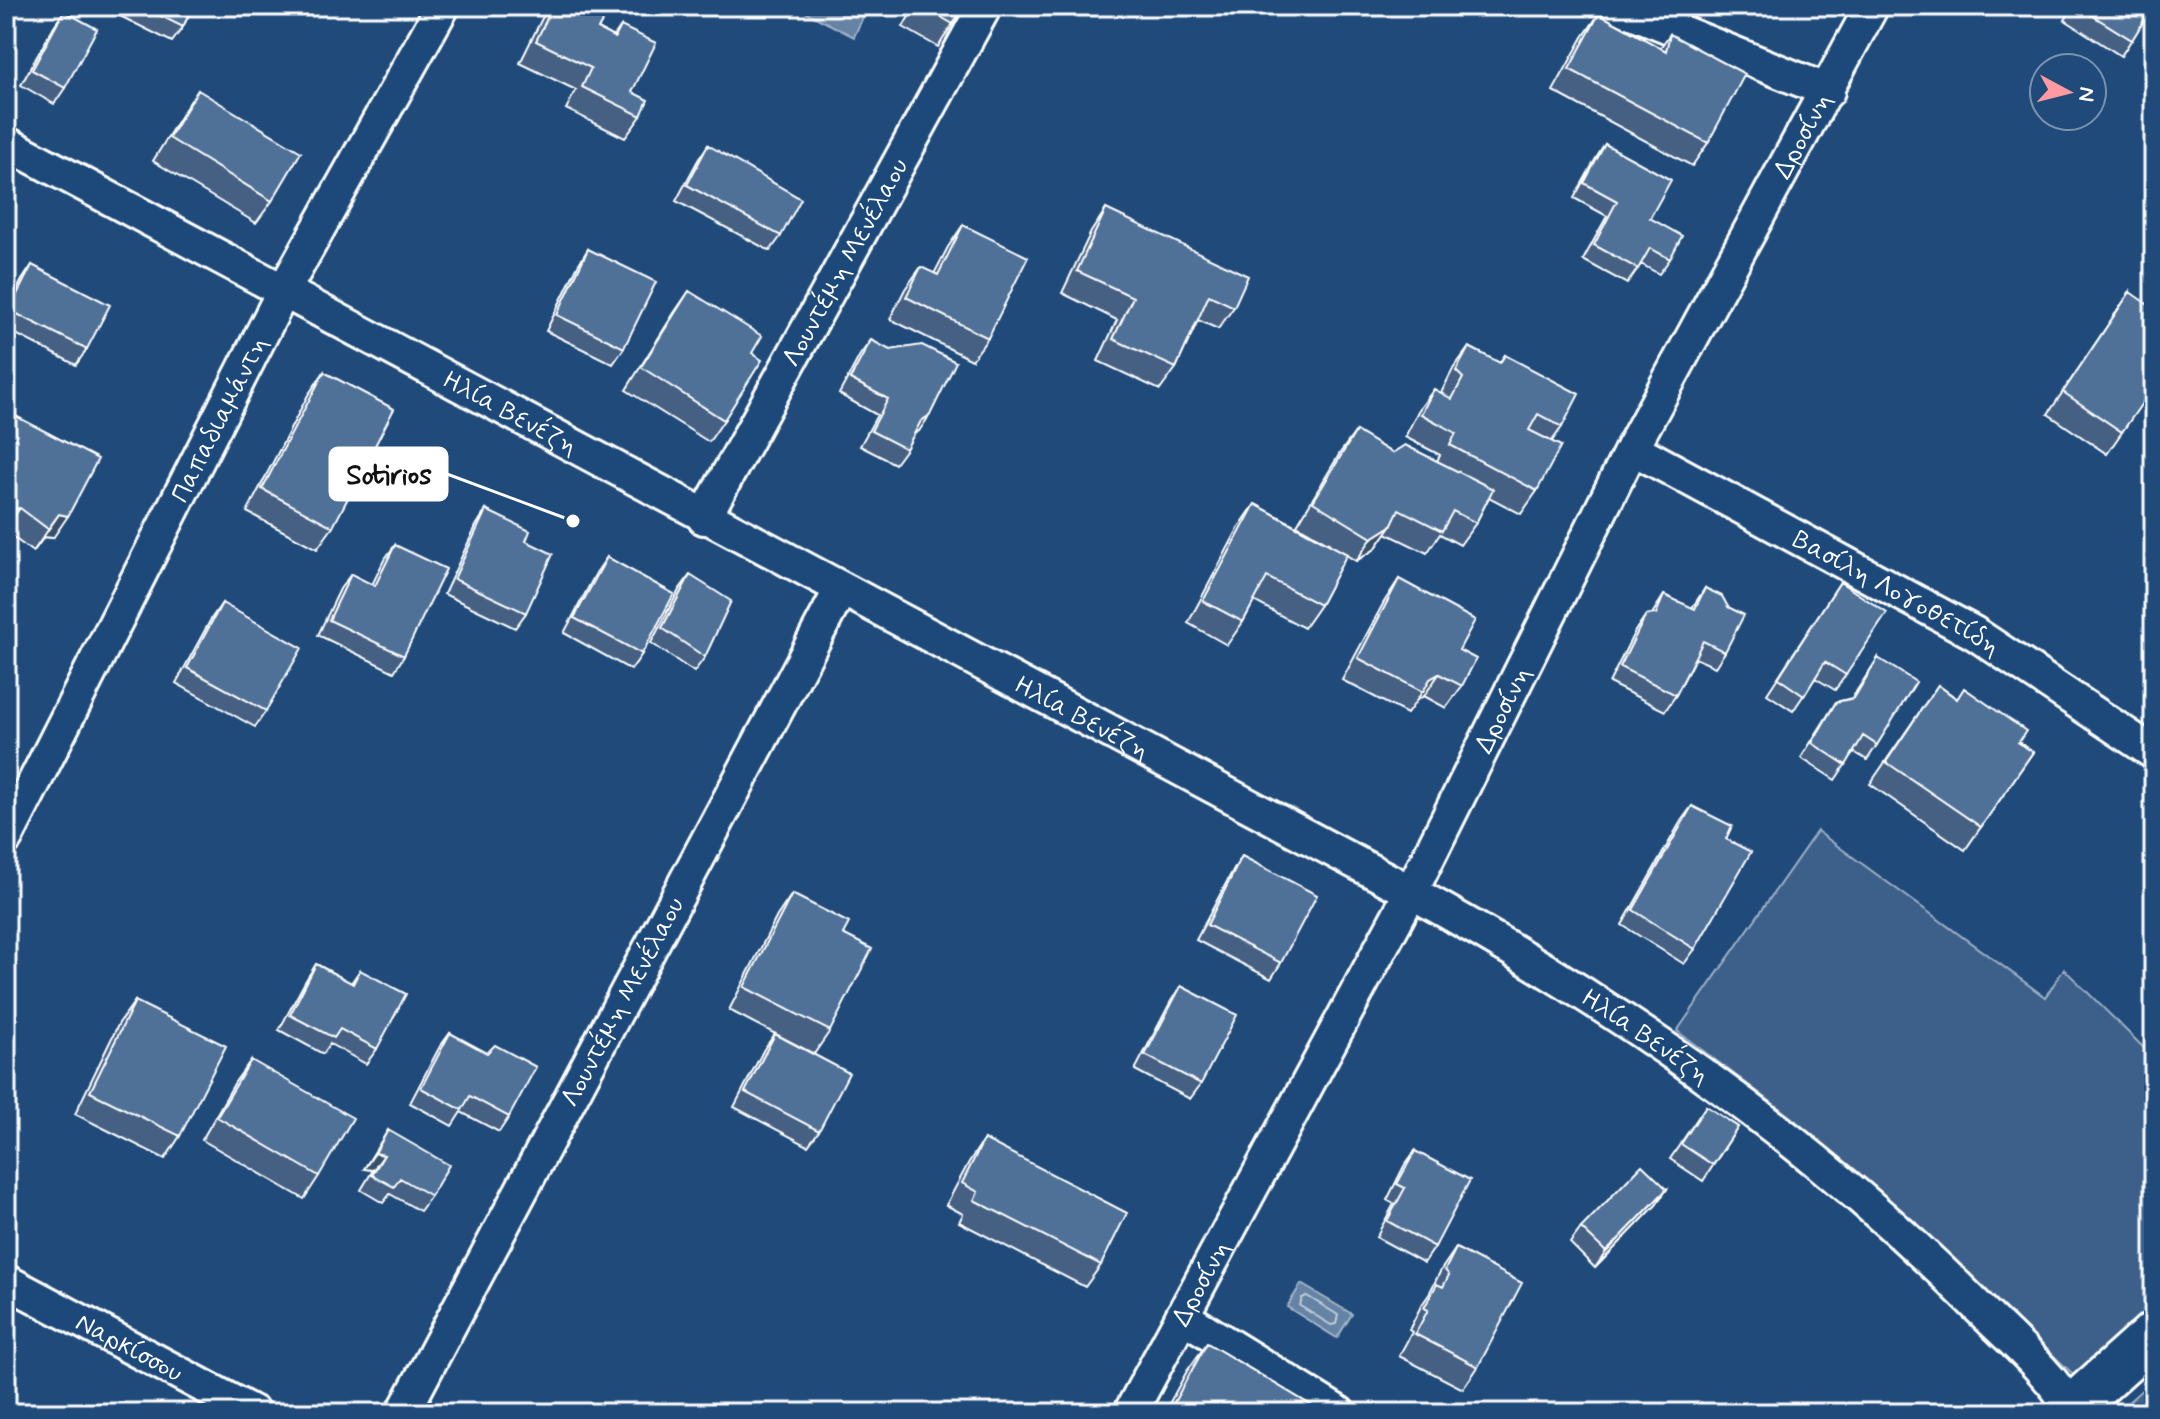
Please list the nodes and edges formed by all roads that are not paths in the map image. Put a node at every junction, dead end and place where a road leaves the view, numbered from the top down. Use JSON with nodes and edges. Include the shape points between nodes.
{"nodes":[{"id":1,"x":443,"y":6,"type":"edge"},
{"id":2,"x":985,"y":6,"type":"edge"},
{"id":3,"x":1617,"y":6,"type":"edge"},
{"id":4,"x":1872,"y":6,"type":"edge"},
{"id":5,"x":1828,"y":91,"type":"junction"},
{"id":6,"x":6,"y":143,"type":"edge"},
{"id":7,"x":284,"y":290,"type":"junction"},
{"id":8,"x":1632,"y":448,"type":"junction"},
{"id":9,"x":704,"y":518,"type":"junction"},
{"id":10,"x":840,"y":591,"type":"junction"},
{"id":11,"x":2154,"y":753,"type":"edge"},
{"id":12,"x":6,"y":838,"type":"edge"},
{"id":13,"x":1411,"y":892,"type":"junction"},
{"id":14,"x":6,"y":1281,"type":"edge"},
{"id":15,"x":1182,"y":1316,"type":"junction"},
{"id":16,"x":2154,"y":1334,"type":"edge"},
{"id":17,"x":2070,"y":1411,"type":"edge"},
{"id":18,"x":254,"y":1413,"type":"edge"},
{"id":19,"x":403,"y":1413,"type":"edge"},
{"id":20,"x":1130,"y":1413,"type":"edge"},
{"id":21,"x":1339,"y":1413,"type":"edge"}],
"edges":[{"from":1,"to":7,"type":"street","name":"Παπαδιαμάντη"},
{"from":2,"to":9,"type":"street","name":"Λουντέμη Μενέλαου"},
{"from":3,"to":5,"type":"street"},
{"from":4,"to":5,"type":"street","name":"Δροσίνη"},
{"from":5,"to":8,"type":"street","name":"Δροσίνη"},
{"from":6,"to":7,"type":"street","name":"Ηλία Βενέζη"},
{"from":7,"to":9,"type":"street","name":"Ηλία Βενέζη"},
{"from":7,"to":12,"type":"street","name":"Παπαδιαμάντη"},
{"from":8,"to":11,"type":"street","name":"Βασίλη Λογοθετίδη","via":[[1974,633]]},
{"from":8,"to":13,"type":"street","name":"Δροσίνη"},
{"from":9,"to":10,"type":"street","name":"Ηλία Βενέζη"},
{"from":10,"to":13,"type":"street","name":"Ηλία Βενέζη"},
{"from":10,"to":19,"type":"street","name":"Λουντέμη Μενέλαου"},
{"from":13,"to":15,"type":"street","name":"Δροσίνη"},
{"from":13,"to":17,"type":"street","name":"Ηλία Βενέζη","via":[[1594,998],[1784,1135],[1946,1276]]},
{"from":14,"to":18,"type":"street","name":"Ναρκίσσου"},
{"from":15,"to":20,"type":"street","name":"Δροσίνη"},
{"from":15,"to":21,"type":"street"},
{"from":16,"to":17,"type":"street"}]}
